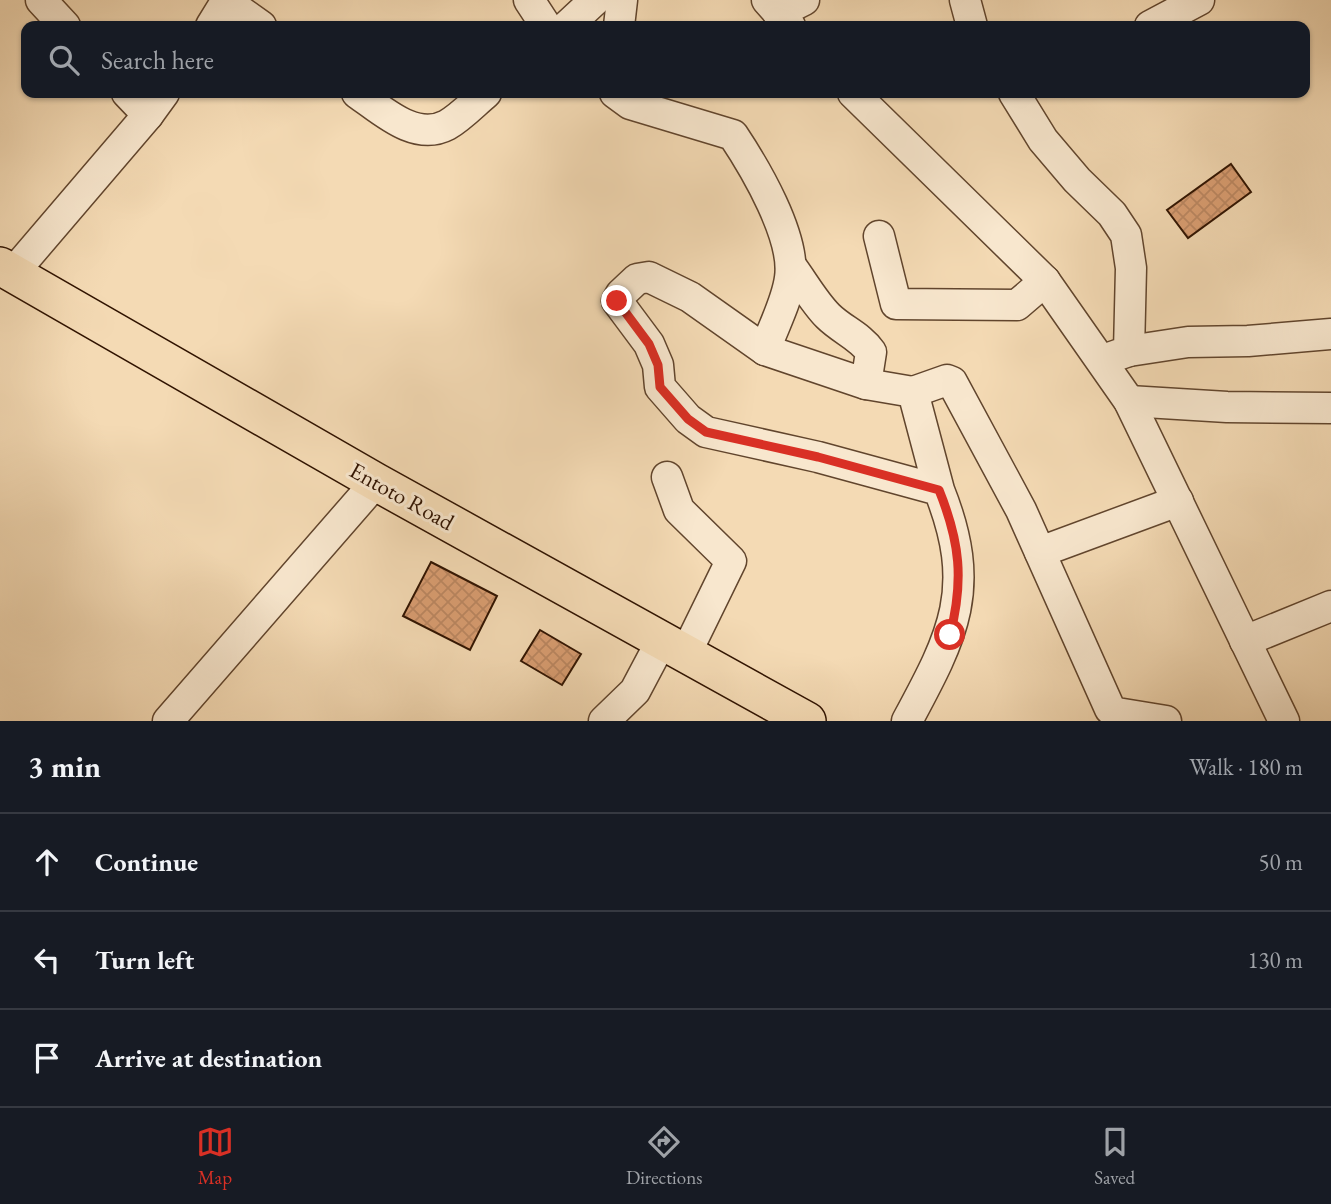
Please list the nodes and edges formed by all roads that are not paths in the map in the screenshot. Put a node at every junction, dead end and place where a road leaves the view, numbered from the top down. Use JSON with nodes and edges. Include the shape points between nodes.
{"nodes":[{"id":1,"x":41,"y":0,"type":"edge"},
{"id":2,"x":529,"y":0,"type":"edge"},
{"id":3,"x":595,"y":0,"type":"edge"},
{"id":4,"x":622,"y":0,"type":"edge"},
{"id":5,"x":804,"y":0,"type":"edge"},
{"id":6,"x":965,"y":0,"type":"edge"},
{"id":7,"x":1199,"y":0,"type":"edge"},
{"id":8,"x":221,"y":9,"type":"edge"},
{"id":9,"x":778,"y":13,"type":"edge"},
{"id":10,"x":60,"y":21,"type":"edge"},
{"id":11,"x":249,"y":21,"type":"edge"},
{"id":12,"x":543,"y":21,"type":"edge"},
{"id":13,"x":572,"y":21,"type":"edge"},
{"id":14,"x":620,"y":21,"type":"edge"},
{"id":15,"x":971,"y":21,"type":"edge"},
{"id":16,"x":1159,"y":21,"type":"edge"},
{"id":17,"x":364,"y":98,"type":"edge"},
{"id":18,"x":480,"y":98,"type":"edge"},
{"id":19,"x":622,"y":98,"type":"edge"},
{"id":20,"x":858,"y":98,"type":"edge"},
{"id":21,"x":1022,"y":98,"type":"edge"},
{"id":22,"x":156,"y":104,"type":"edge"},
{"id":23,"x":878,"y":236,"type":"dead end"},
{"id":24,"x":791,"y":265,"type":"junction"},
{"id":25,"x":6,"y":270,"type":"edge"},
{"id":26,"x":1045,"y":281,"type":"junction"},
{"id":27,"x":1331,"y":334,"type":"edge"},
{"id":28,"x":765,"y":350,"type":"junction"},
{"id":29,"x":1116,"y":355,"type":"junction"},
{"id":30,"x":866,"y":384,"type":"junction"},
{"id":31,"x":913,"y":392,"type":"junction"},
{"id":32,"x":1129,"y":401,"type":"junction"},
{"id":33,"x":1331,"y":408,"type":"edge"},
{"id":34,"x":667,"y":477,"type":"dead end"},
{"id":35,"x":376,"y":482,"type":"junction"},
{"id":36,"x":939,"y":490,"type":"junction"},
{"id":37,"x":1178,"y":501,"type":"junction"},
{"id":38,"x":1040,"y":552,"type":"junction"},
{"id":39,"x":1331,"y":606,"type":"edge"},
{"id":40,"x":1245,"y":641,"type":"junction"},
{"id":41,"x":674,"y":647,"type":"junction"},
{"id":42,"x":169,"y":721,"type":"edge"},
{"id":43,"x":604,"y":721,"type":"edge"},
{"id":44,"x":807,"y":721,"type":"edge"},
{"id":45,"x":907,"y":721,"type":"edge"},
{"id":46,"x":1166,"y":721,"type":"edge"},
{"id":47,"x":1284,"y":721,"type":"edge"}],
"edges":[{"from":1,"to":10,"type":"street"},
{"from":2,"to":12,"type":"street"},
{"from":3,"to":13,"type":"street"},
{"from":4,"to":14,"type":"street"},
{"from":5,"to":9,"type":"street"},
{"from":6,"to":15,"type":"street"},
{"from":7,"to":16,"type":"street"},
{"from":8,"to":11,"type":"street"},
{"from":17,"to":18,"type":"street","via":[[402,123],[427,131],[447,125]]},
{"from":19,"to":24,"type":"street","via":[[733,135],[776,208]]},
{"from":20,"to":26,"type":"street"},
{"from":21,"to":29,"type":"street","via":[[1043,140],[1126,235],[1131,268]]},
{"from":22,"to":25,"type":"street"},
{"from":23,"to":26,"type":"street","via":[[896,304],[1017,305]]},
{"from":24,"to":28,"type":"street","via":[[790,281]]},
{"from":24,"to":30,"type":"street","via":[[827,316],[864,341],[871,352]]},
{"from":25,"to":35,"type":"main road","name":"Entoto Road"},
{"from":26,"to":29,"type":"street"},
{"from":27,"to":29,"type":"street","via":[[1188,342]]},
{"from":28,"to":30,"type":"street"},
{"from":28,"to":36,"type":"street","via":[[690,297],[649,277],[637,279],[617,301],[649,344],[658,365],[660,387],[706,432]]},
{"from":29,"to":32,"type":"street"},
{"from":30,"to":31,"type":"street"},
{"from":31,"to":36,"type":"street"},
{"from":31,"to":38,"type":"street","via":[[952,382]]},
{"from":32,"to":33,"type":"street"},
{"from":32,"to":37,"type":"street"},
{"from":34,"to":41,"type":"street","via":[[679,510],[731,561]]},
{"from":35,"to":41,"type":"main road","name":"Entoto Road"},
{"from":35,"to":42,"type":"street"},
{"from":36,"to":45,"type":"street","via":[[953,524],[958,605],[950,635]]},
{"from":37,"to":38,"type":"street"},
{"from":37,"to":40,"type":"street"},
{"from":38,"to":46,"type":"street","via":[[1110,709]]},
{"from":39,"to":40,"type":"street"},
{"from":40,"to":47,"type":"street"},
{"from":41,"to":43,"type":"street"},
{"from":41,"to":44,"type":"main road","name":"Entoto Road"}]}
